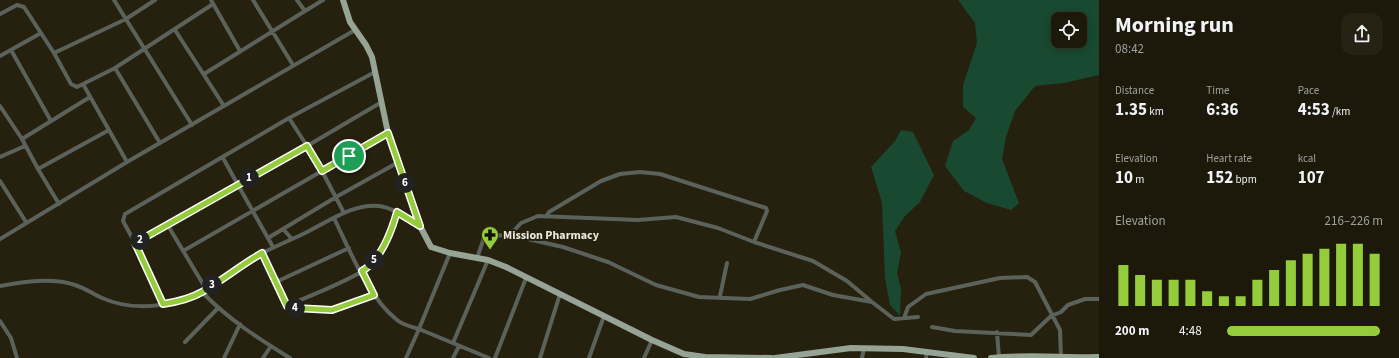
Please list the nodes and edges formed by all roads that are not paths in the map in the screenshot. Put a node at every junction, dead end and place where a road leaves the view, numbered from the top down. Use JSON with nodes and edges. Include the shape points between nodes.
{"nodes":[{"id":1,"x":114,"y":0,"type":"edge"},
{"id":2,"x":155,"y":0,"type":"edge"},
{"id":3,"x":211,"y":0,"type":"edge"},
{"id":4,"x":253,"y":0,"type":"edge"},
{"id":5,"x":297,"y":0,"type":"edge"},
{"id":6,"x":323,"y":0,"type":"edge"},
{"id":7,"x":344,"y":0,"type":"edge"},
{"id":8,"x":213,"y":4,"type":"junction"},
{"id":9,"x":304,"y":11,"type":"junction"},
{"id":10,"x":0,"y":14,"type":"edge"},
{"id":11,"x":126,"y":19,"type":"junction"},
{"id":12,"x":175,"y":30,"type":"junction"},
{"id":13,"x":355,"y":30,"type":"junction"},
{"id":14,"x":272,"y":31,"type":"junction"},
{"id":15,"x":41,"y":33,"type":"junction"},
{"id":16,"x":145,"y":48,"type":"junction"},
{"id":17,"x":11,"y":50,"type":"junction"},
{"id":18,"x":240,"y":51,"type":"junction"},
{"id":19,"x":54,"y":53,"type":"junction"},
{"id":20,"x":0,"y":56,"type":"edge"},
{"id":21,"x":293,"y":66,"type":"junction"},
{"id":22,"x":115,"y":68,"type":"junction"},
{"id":23,"x":375,"y":72,"type":"junction"},
{"id":24,"x":204,"y":74,"type":"junction"},
{"id":25,"x":83,"y":84,"type":"junction"},
{"id":26,"x":90,"y":97,"type":"junction"},
{"id":27,"x":380,"y":103,"type":"junction"},
{"id":28,"x":0,"y":106,"type":"edge"},
{"id":29,"x":224,"y":106,"type":"junction"},
{"id":30,"x":289,"y":118,"type":"junction"},
{"id":31,"x":51,"y":121,"type":"junction"},
{"id":32,"x":192,"y":124,"type":"junction"},
{"id":33,"x":109,"y":130,"type":"junction"},
{"id":34,"x":388,"y":133,"type":"junction"},
{"id":35,"x":22,"y":139,"type":"junction"},
{"id":36,"x":160,"y":143,"type":"junction"},
{"id":37,"x":25,"y":146,"type":"junction"},
{"id":38,"x":307,"y":146,"type":"junction"},
{"id":39,"x":0,"y":157,"type":"edge"},
{"id":40,"x":223,"y":158,"type":"junction"},
{"id":41,"x":127,"y":162,"type":"junction"},
{"id":42,"x":397,"y":163,"type":"junction"},
{"id":43,"x":38,"y":169,"type":"junction"},
{"id":44,"x":322,"y":171,"type":"junction"},
{"id":45,"x":0,"y":181,"type":"edge"},
{"id":46,"x":238,"y":185,"type":"junction"},
{"id":47,"x":336,"y":197,"type":"junction"},
{"id":48,"x":59,"y":204,"type":"junction"},
{"id":49,"x":252,"y":210,"type":"junction"},
{"id":50,"x":397,"y":212,"type":"junction"},
{"id":51,"x":344,"y":213,"type":"junction"},
{"id":52,"x":546,"y":216,"type":"junction"},
{"id":53,"x":334,"y":218,"type":"junction"},
{"id":54,"x":26,"y":222,"type":"junction"},
{"id":55,"x":167,"y":224,"type":"junction"},
{"id":56,"x":420,"y":226,"type":"junction"},
{"id":57,"x":283,"y":229,"type":"junction"},
{"id":58,"x":510,"y":235,"type":"junction"},
{"id":59,"x":268,"y":238,"type":"junction"},
{"id":60,"x":0,"y":239,"type":"edge"},
{"id":61,"x":292,"y":239,"type":"junction"},
{"id":62,"x":754,"y":242,"type":"junction"},
{"id":63,"x":135,"y":243,"type":"junction"},
{"id":64,"x":274,"y":247,"type":"junction"},
{"id":65,"x":349,"y":248,"type":"junction"},
{"id":66,"x":183,"y":251,"type":"junction"},
{"id":67,"x":262,"y":253,"type":"junction"},
{"id":68,"x":450,"y":253,"type":"junction"},
{"id":69,"x":477,"y":258,"type":"junction"},
{"id":70,"x":488,"y":260,"type":"junction"},
{"id":71,"x":726,"y":263,"type":"dead end"},
{"id":72,"x":362,"y":271,"type":"junction"},
{"id":73,"x":526,"y":278,"type":"junction"},
{"id":74,"x":276,"y":282,"type":"junction"},
{"id":75,"x":0,"y":286,"type":"edge"},
{"id":76,"x":204,"y":291,"type":"junction"},
{"id":77,"x":560,"y":294,"type":"junction"},
{"id":78,"x":374,"y":295,"type":"junction"},
{"id":79,"x":720,"y":296,"type":"junction"},
{"id":80,"x":1099,"y":299,"type":"edge"},
{"id":81,"x":872,"y":302,"type":"junction"},
{"id":82,"x":163,"y":304,"type":"junction"},
{"id":83,"x":287,"y":306,"type":"junction"},
{"id":84,"x":218,"y":308,"type":"junction"},
{"id":85,"x":604,"y":316,"type":"junction"},
{"id":86,"x":918,"y":316,"type":"dead end"},
{"id":87,"x":1051,"y":316,"type":"junction"},
{"id":88,"x":904,"y":318,"type":"junction"},
{"id":89,"x":0,"y":321,"type":"edge"},
{"id":90,"x":240,"y":324,"type":"junction"},
{"id":91,"x":932,"y":328,"type":"dead end"},
{"id":92,"x":419,"y":329,"type":"junction"},
{"id":93,"x":997,"y":332,"type":"junction"},
{"id":94,"x":652,"y":340,"type":"junction"},
{"id":95,"x":185,"y":342,"type":"dead end"},
{"id":96,"x":453,"y":344,"type":"junction"},
{"id":97,"x":271,"y":346,"type":"junction"},
{"id":98,"x":459,"y":346,"type":"junction"},
{"id":99,"x":864,"y":348,"type":"junction"},
{"id":100,"x":927,"y":355,"type":"edge"},
{"id":101,"x":734,"y":357,"type":"edge"},
{"id":102,"x":1099,"y":357,"type":"edge"},
{"id":103,"x":17,"y":358,"type":"edge"},
{"id":104,"x":224,"y":358,"type":"edge"},
{"id":105,"x":263,"y":358,"type":"edge"},
{"id":106,"x":290,"y":358,"type":"edge"},
{"id":107,"x":406,"y":358,"type":"edge"},
{"id":108,"x":453,"y":358,"type":"edge"},
{"id":109,"x":489,"y":358,"type":"edge"},
{"id":110,"x":495,"y":358,"type":"edge"},
{"id":111,"x":540,"y":358,"type":"edge"},
{"id":112,"x":589,"y":358,"type":"edge"},
{"id":113,"x":644,"y":358,"type":"edge"},
{"id":114,"x":773,"y":358,"type":"edge"},
{"id":115,"x":785,"y":358,"type":"edge"},
{"id":116,"x":862,"y":358,"type":"edge"},
{"id":117,"x":974,"y":358,"type":"edge"},
{"id":118,"x":992,"y":358,"type":"edge"},
{"id":119,"x":998,"y":358,"type":"edge"},
{"id":120,"x":1061,"y":358,"type":"edge"}],
"edges":[{"from":1,"to":11,"type":"street"},
{"from":2,"to":11,"type":"street"},
{"from":3,"to":8,"type":"street"},
{"from":4,"to":14,"type":"street"},
{"from":5,"to":9,"type":"street"},
{"from":6,"to":9,"type":"street"},
{"from":7,"to":13,"type":"main road"},
{"from":8,"to":12,"type":"street"},
{"from":8,"to":18,"type":"street"},
{"from":9,"to":14,"type":"street"},
{"from":10,"to":15,"type":"street","via":[[17,4],[20,5]]},
{"from":11,"to":16,"type":"street"},
{"from":11,"to":19,"type":"street"},
{"from":12,"to":16,"type":"street"},
{"from":12,"to":24,"type":"street"},
{"from":13,"to":21,"type":"street"},
{"from":13,"to":23,"type":"main road","via":[[366,45]]},
{"from":14,"to":18,"type":"street"},
{"from":14,"to":21,"type":"street"},
{"from":15,"to":17,"type":"street"},
{"from":15,"to":19,"type":"street"},
{"from":16,"to":22,"type":"street"},
{"from":16,"to":32,"type":"street"},
{"from":17,"to":20,"type":"street"},
{"from":17,"to":31,"type":"street"},
{"from":18,"to":24,"type":"street"},
{"from":19,"to":25,"type":"street","via":[[71,84]]},
{"from":21,"to":29,"type":"street"},
{"from":22,"to":25,"type":"street"},
{"from":22,"to":36,"type":"street"},
{"from":23,"to":27,"type":"main road"},
{"from":23,"to":30,"type":"street"},
{"from":24,"to":29,"type":"street"},
{"from":25,"to":26,"type":"street"},
{"from":26,"to":31,"type":"street"},
{"from":26,"to":33,"type":"street"},
{"from":27,"to":34,"type":"main road"},
{"from":27,"to":38,"type":"street"},
{"from":28,"to":35,"type":"street"},
{"from":29,"to":32,"type":"street"},
{"from":30,"to":38,"type":"street"},
{"from":30,"to":40,"type":"street"},
{"from":31,"to":35,"type":"street"},
{"from":32,"to":36,"type":"street"},
{"from":33,"to":41,"type":"street"},
{"from":33,"to":43,"type":"street"},
{"from":34,"to":42,"type":"main road"},
{"from":34,"to":44,"type":"street"},
{"from":35,"to":37,"type":"street"},
{"from":36,"to":41,"type":"street"},
{"from":37,"to":39,"type":"street"},
{"from":37,"to":43,"type":"street"},
{"from":38,"to":44,"type":"street"},
{"from":38,"to":46,"type":"street"},
{"from":40,"to":46,"type":"street"},
{"from":40,"to":63,"type":"street","via":[[125,214],[123,221]]},
{"from":41,"to":48,"type":"street"},
{"from":42,"to":47,"type":"street"},
{"from":42,"to":56,"type":"main road"},
{"from":43,"to":48,"type":"street"},
{"from":44,"to":47,"type":"street"},
{"from":44,"to":49,"type":"street"},
{"from":45,"to":54,"type":"street"},
{"from":46,"to":49,"type":"street"},
{"from":46,"to":55,"type":"street"},
{"from":47,"to":51,"type":"street"},
{"from":47,"to":57,"type":"street"},
{"from":48,"to":54,"type":"street"},
{"from":49,"to":59,"type":"street"},
{"from":49,"to":66,"type":"street"},
{"from":50,"to":51,"type":"street","via":[[381,206],[371,206]]},
{"from":50,"to":56,"type":"street"},
{"from":50,"to":72,"type":"street","via":[[392,230],[379,253],[371,265]]},
{"from":51,"to":53,"type":"street"},
{"from":52,"to":58,"type":"street","via":[[530,218],[515,227]]},
{"from":52,"to":62,"type":"street","via":[[638,220],[676,217],[718,228]]},
{"from":52,"to":62,"type":"street","via":[[589,188],[614,176],[640,172],[660,174],[766,208]]},
{"from":53,"to":61,"type":"street"},
{"from":53,"to":65,"type":"street"},
{"from":54,"to":60,"type":"street"},
{"from":55,"to":63,"type":"street"},
{"from":55,"to":66,"type":"street"},
{"from":56,"to":68,"type":"main road","via":[[431,246]]},
{"from":57,"to":59,"type":"street"},
{"from":57,"to":61,"type":"street"},
{"from":58,"to":69,"type":"street","via":[[484,238]]},
{"from":58,"to":79,"type":"street","via":[[563,247],[608,262],[656,285],[699,297]]},
{"from":59,"to":64,"type":"street"},
{"from":61,"to":64,"type":"street"},
{"from":62,"to":81,"type":"street","via":[[813,261],[847,281]]},
{"from":63,"to":82,"type":"street"},
{"from":64,"to":67,"type":"street"},
{"from":65,"to":72,"type":"street"},
{"from":65,"to":74,"type":"street"},
{"from":66,"to":76,"type":"street"},
{"from":67,"to":74,"type":"street"},
{"from":67,"to":76,"type":"street"},
{"from":68,"to":69,"type":"main road"},
{"from":68,"to":92,"type":"street"},
{"from":69,"to":70,"type":"main road"},
{"from":70,"to":73,"type":"main road"},
{"from":70,"to":96,"type":"street"},
{"from":71,"to":79,"type":"street"},
{"from":72,"to":78,"type":"street"},
{"from":72,"to":83,"type":"street"},
{"from":73,"to":77,"type":"main road"},
{"from":73,"to":110,"type":"street"},
{"from":74,"to":83,"type":"street"},
{"from":75,"to":82,"type":"street","via":[[59,282],[74,284],[118,304],[137,307]]},
{"from":76,"to":82,"type":"street","via":[[181,301]]},
{"from":76,"to":84,"type":"street"},
{"from":77,"to":85,"type":"main road"},
{"from":77,"to":111,"type":"street"},
{"from":78,"to":83,"type":"street","via":[[332,310]]},
{"from":78,"to":92,"type":"street","via":[[396,320]]},
{"from":79,"to":81,"type":"street","via":[[750,299],[803,285],[833,295]]},
{"from":80,"to":87,"type":"street","via":[[1076,301]]},
{"from":81,"to":88,"type":"street","via":[[890,318]]},
{"from":84,"to":90,"type":"street"},
{"from":84,"to":95,"type":"street"},
{"from":85,"to":94,"type":"main road"},
{"from":85,"to":112,"type":"street"},
{"from":86,"to":88,"type":"street"},
{"from":87,"to":88,"type":"street","via":[[1035,282],[1023,277],[1000,278],[926,294],[908,307]]},
{"from":87,"to":93,"type":"street","via":[[1031,335]]},
{"from":87,"to":120,"type":"street","via":[[1060,330]]},
{"from":89,"to":103,"type":"street","via":[[11,338]]},
{"from":90,"to":97,"type":"street"},
{"from":90,"to":104,"type":"street"},
{"from":91,"to":93,"type":"street"},
{"from":92,"to":96,"type":"street"},
{"from":92,"to":107,"type":"street"},
{"from":93,"to":119,"type":"street"},
{"from":94,"to":101,"type":"main road","via":[[684,354]]},
{"from":94,"to":113,"type":"street"},
{"from":96,"to":98,"type":"street"},
{"from":97,"to":105,"type":"street"},
{"from":97,"to":106,"type":"street"},
{"from":98,"to":108,"type":"street"},
{"from":98,"to":109,"type":"street"},
{"from":99,"to":100,"type":"main road"},
{"from":99,"to":115,"type":"main road","via":[[826,350]]},
{"from":99,"to":116,"type":"street"},
{"from":100,"to":117,"type":"main road"},
{"from":101,"to":114,"type":"main road"},
{"from":102,"to":120,"type":"main road"},
{"from":114,"to":115,"type":"main road"},
{"from":118,"to":119,"type":"main road"},
{"from":119,"to":120,"type":"main road","via":[[1034,355]]}]}
